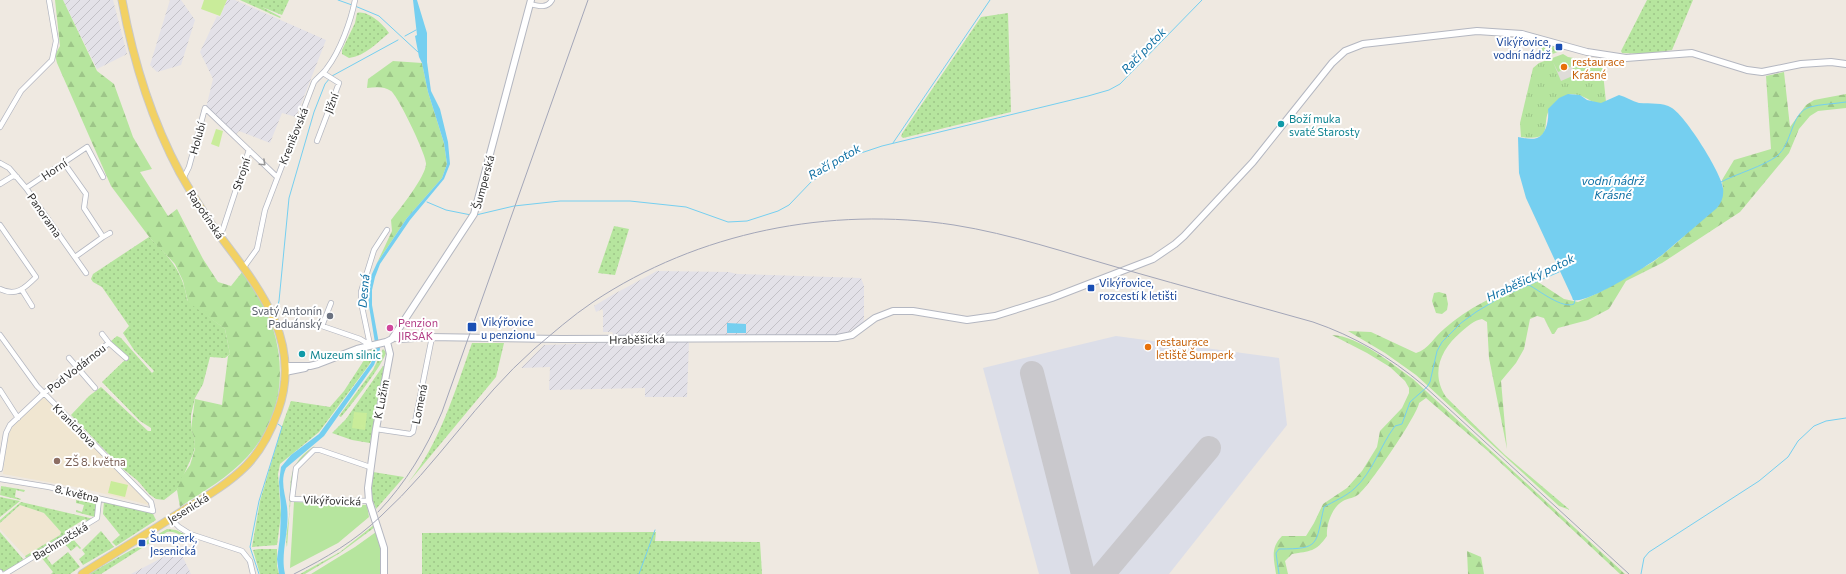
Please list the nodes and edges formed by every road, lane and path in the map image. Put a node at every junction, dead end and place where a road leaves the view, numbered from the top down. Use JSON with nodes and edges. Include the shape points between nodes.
{"nodes":[{"id":1,"x":49,"y":0,"type":"edge"},
{"id":2,"x":122,"y":0,"type":"edge"},
{"id":3,"x":355,"y":0,"type":"edge"},
{"id":4,"x":552,"y":0,"type":"edge"},
{"id":5,"x":530,"y":2,"type":"edge"},
{"id":6,"x":1846,"y":64,"type":"edge"},
{"id":7,"x":323,"y":73,"type":"junction"},
{"id":8,"x":0,"y":128,"type":"edge"},
{"id":9,"x":317,"y":141,"type":"dead end"},
{"id":10,"x":81,"y":150,"type":"junction"},
{"id":11,"x":249,"y":150,"type":"junction"},
{"id":12,"x":86,"y":156,"type":"dead end"},
{"id":13,"x":64,"y":162,"type":"junction"},
{"id":14,"x":0,"y":163,"type":"edge"},
{"id":15,"x":276,"y":176,"type":"junction"},
{"id":16,"x":17,"y":177,"type":"junction"},
{"id":17,"x":103,"y":178,"type":"dead end"},
{"id":18,"x":183,"y":179,"type":"junction"},
{"id":19,"x":0,"y":184,"type":"edge"},
{"id":20,"x":26,"y":188,"type":"junction"},
{"id":21,"x":0,"y":226,"type":"edge"},
{"id":22,"x":387,"y":230,"type":"dead end"},
{"id":23,"x":110,"y":233,"type":"dead end"},
{"id":24,"x":219,"y":234,"type":"junction"},
{"id":25,"x":103,"y":237,"type":"junction"},
{"id":26,"x":75,"y":257,"type":"junction"},
{"id":27,"x":244,"y":267,"type":"junction"},
{"id":28,"x":86,"y":273,"type":"dead end"},
{"id":29,"x":0,"y":289,"type":"edge"},
{"id":30,"x":22,"y":290,"type":"junction"},
{"id":31,"x":331,"y":303,"type":"dead end"},
{"id":32,"x":32,"y":306,"type":"dead end"},
{"id":33,"x":307,"y":324,"type":"dead end"},
{"id":34,"x":322,"y":326,"type":"junction"},
{"id":35,"x":102,"y":334,"type":"dead end"},
{"id":36,"x":0,"y":336,"type":"edge"},
{"id":37,"x":432,"y":337,"type":"junction"},
{"id":38,"x":387,"y":341,"type":"junction"},
{"id":39,"x":109,"y":343,"type":"junction"},
{"id":40,"x":372,"y":345,"type":"junction"},
{"id":41,"x":69,"y":358,"type":"dead end"},
{"id":42,"x":126,"y":358,"type":"dead end"},
{"id":43,"x":77,"y":368,"type":"junction"},
{"id":44,"x":285,"y":369,"type":"junction"},
{"id":45,"x":94,"y":388,"type":"dead end"},
{"id":46,"x":0,"y":390,"type":"edge"},
{"id":47,"x":44,"y":394,"type":"junction"},
{"id":48,"x":18,"y":418,"type":"junction"},
{"id":49,"x":274,"y":423,"type":"joint"},
{"id":50,"x":375,"y":431,"type":"junction"},
{"id":51,"x":2,"y":446,"type":"edge"},
{"id":52,"x":370,"y":467,"type":"junction"},
{"id":53,"x":0,"y":469,"type":"edge"},
{"id":54,"x":0,"y":479,"type":"edge"},
{"id":55,"x":99,"y":498,"type":"junction"},
{"id":56,"x":369,"y":501,"type":"junction"},
{"id":57,"x":153,"y":510,"type":"joint"},
{"id":58,"x":171,"y":519,"type":"junction"},
{"id":59,"x":5,"y":574,"type":"edge"},
{"id":60,"x":82,"y":574,"type":"edge"},
{"id":61,"x":253,"y":574,"type":"edge"},
{"id":62,"x":384,"y":574,"type":"edge"}],
"edges":[{"from":1,"to":8,"type":"street","via":[[56,41],[52,60],[21,91]]},
{"from":2,"to":18,"type":"main road","name":"Rapotínská","via":[[137,65],[151,108]]},
{"from":3,"to":7,"type":"street","name":"Krenišovská","via":[[341,42]]},
{"from":4,"to":5,"type":"street","via":[[544,6]]},
{"from":5,"to":38,"type":"street","name":"Šumperská","via":[[474,215]]},
{"from":6,"to":37,"type":"street","name":"Hraběšická","via":[[1800,64],[1762,72],[1692,53],[1626,58],[1587,52],[1522,34],[1491,32],[1461,32],[1363,44],[1345,51],[1332,63],[1253,162],[1175,244],[1153,259],[1038,303],[984,318],[955,320],[893,311],[875,318],[852,335],[837,338]]},
{"from":7,"to":9,"type":"street","name":"Jižní","via":[[339,83]]},
{"from":7,"to":15,"type":"street","name":"Krenišovská","via":[[314,82]]},
{"from":10,"to":12,"type":"street"},
{"from":10,"to":13,"type":"street","name":"Horní"},
{"from":10,"to":17,"type":"street","via":[[89,148]]},
{"from":11,"to":15,"type":"street","name":"Strojní","one_way":true},
{"from":11,"to":18,"type":"street","name":"Holubí","via":[[205,108],[189,167]]},
{"from":11,"to":24,"type":"street","name":"Strojní","via":[[223,229]]},
{"from":13,"to":20,"type":"street","name":"Horní"},
{"from":13,"to":25,"type":"street","via":[[86,194],[84,208]]},
{"from":14,"to":16,"type":"street","name":"Panorama"},
{"from":15,"to":27,"type":"street","name":"Krenišovská","via":[[265,210],[258,249]]},
{"from":16,"to":19,"type":"street","via":[[12,176]]},
{"from":16,"to":20,"type":"street","name":"Panorama"},
{"from":18,"to":24,"type":"main road","name":"Rapotínská"},
{"from":20,"to":26,"type":"street","name":"Panorama"},
{"from":21,"to":30,"type":"street","via":[[36,277]]},
{"from":22,"to":40,"type":"street","via":[[374,250],[361,292],[360,302]]},
{"from":23,"to":25,"type":"street"},
{"from":24,"to":27,"type":"main road","name":"Rapotínská"},
{"from":25,"to":26,"type":"street"},
{"from":26,"to":28,"type":"street","name":"Panorama"},
{"from":27,"to":44,"type":"main road","name":"Rapotínská","via":[[274,317],[281,339]]},
{"from":29,"to":30,"type":"street","via":[[9,292]]},
{"from":30,"to":32,"type":"street"},
{"from":31,"to":34,"type":"street"},
{"from":33,"to":34,"type":"street"},
{"from":34,"to":40,"type":"street"},
{"from":35,"to":39,"type":"street"},
{"from":36,"to":47,"type":"street","name":"Kranichova"},
{"from":37,"to":38,"type":"street","name":"Hraběšická"},
{"from":37,"to":50,"type":"street","name":"Lomená","via":[[413,432],[410,434]]},
{"from":38,"to":40,"type":"street","name":"Hraběšická"},
{"from":38,"to":50,"type":"street","name":"K Lužím","via":[[390,354]]},
{"from":39,"to":42,"type":"street"},
{"from":39,"to":43,"type":"street","name":"Pod Vodárnou"},
{"from":40,"to":44,"type":"street","name":"Hraběšická","via":[[300,370]]},
{"from":41,"to":43,"type":"street"},
{"from":43,"to":45,"type":"street"},
{"from":43,"to":47,"type":"street","name":"Pod Vodárnou"},
{"from":44,"to":49,"type":"main road","name":"Rapotínská","via":[[281,403]]},
{"from":46,"to":48,"type":"street"},
{"from":47,"to":48,"type":"street","name":"Pod Vodárnou"},
{"from":47,"to":57,"type":"street","name":"Kranichova","via":[[151,502]]},
{"from":48,"to":51,"type":"street","name":"Pod Vodárnou","via":[[8,428]]},
{"from":49,"to":58,"type":"main road","name":"Jesenická","via":[[261,448],[237,474]]},
{"from":50,"to":52,"type":"street","name":"Vikýřovická"},
{"from":51,"to":53,"type":"street","name":"Pod Vodárnou"},
{"from":52,"to":56,"type":"street","name":"Vikýřovická"},
{"from":52,"to":56,"type":"street","name":"Vikýřovická","via":[[314,450],[296,468],[292,499]]},
{"from":54,"to":55,"type":"street","name":"8. května"},
{"from":55,"to":57,"type":"street","name":"8. května"},
{"from":55,"to":59,"type":"street","name":"Bachmačská","via":[[97,518]]},
{"from":56,"to":62,"type":"street","name":"Vikýřovická","via":[[383,540]]},
{"from":58,"to":60,"type":"main road","name":"Jesenická"},
{"from":58,"to":61,"type":"street","via":[[190,534],[242,551],[250,561]]}]}
